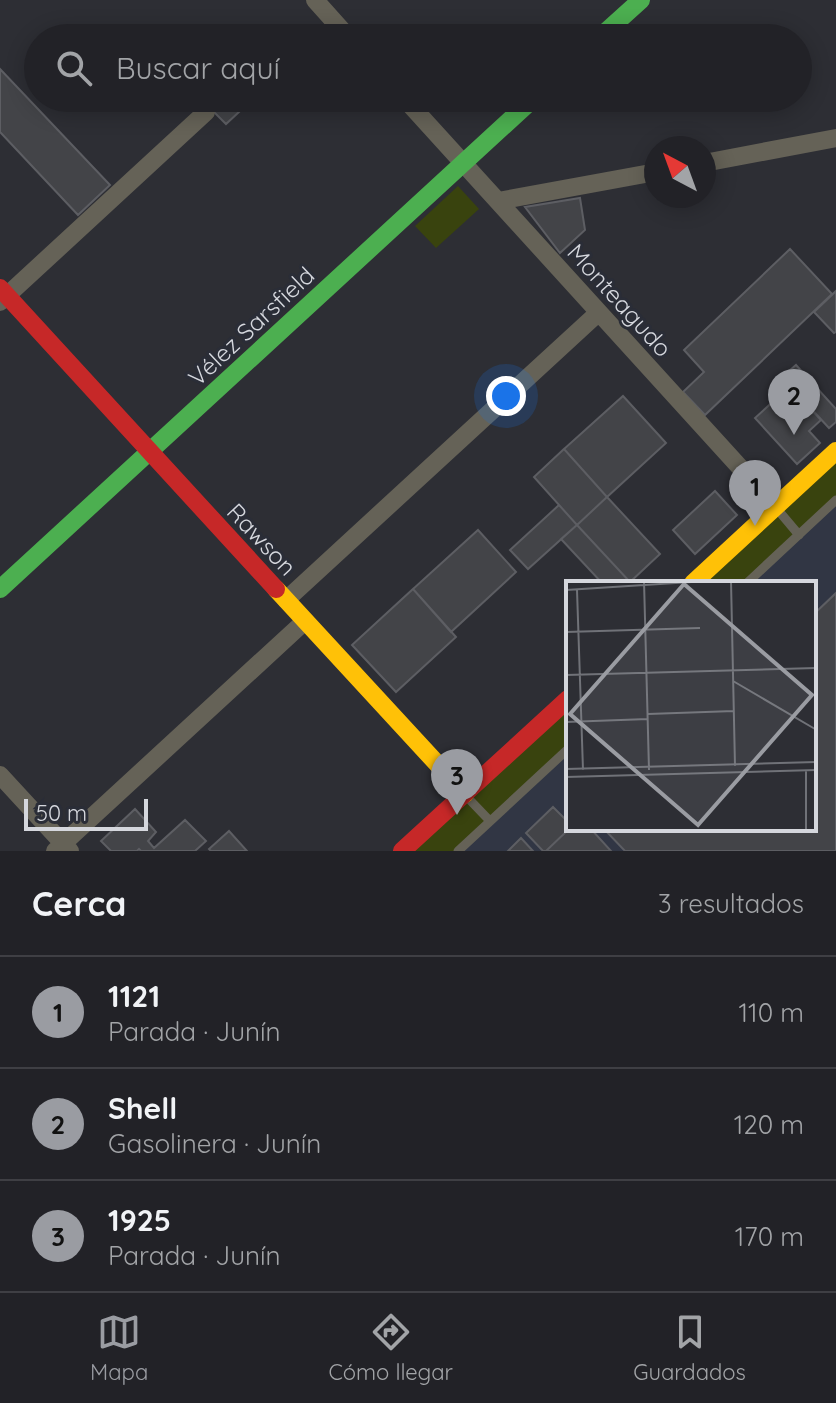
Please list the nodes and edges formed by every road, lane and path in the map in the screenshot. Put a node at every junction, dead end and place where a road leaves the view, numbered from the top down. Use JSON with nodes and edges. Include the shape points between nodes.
{"nodes":[{"id":1,"x":315,"y":0,"type":"edge"},
{"id":2,"x":641,"y":0,"type":"edge"},
{"id":3,"x":336,"y":24,"type":"edge"},
{"id":4,"x":614,"y":24,"type":"edge"},
{"id":5,"x":206,"y":112,"type":"dead end"},
{"id":6,"x":417,"y":112,"type":"edge"},
{"id":7,"x":519,"y":112,"type":"edge"},
{"id":8,"x":836,"y":138,"type":"edge"},
{"id":9,"x":716,"y":161,"type":"edge"},
{"id":10,"x":463,"y":164,"type":"junction"},
{"id":11,"x":644,"y":174,"type":"edge"},
{"id":12,"x":498,"y":201,"type":"junction"},
{"id":13,"x":2,"y":295,"type":"edge"},
{"id":14,"x":598,"y":313,"type":"junction"},
{"id":15,"x":150,"y":451,"type":"junction"},
{"id":16,"x":836,"y":451,"type":"edge"},
{"id":17,"x":836,"y":500,"type":"edge"},
{"id":18,"x":776,"y":507,"type":"junction"},
{"id":19,"x":799,"y":535,"type":"junction"},
{"id":20,"x":695,"y":581,"type":"edge"},
{"id":21,"x":749,"y":581,"type":"edge"},
{"id":22,"x":0,"y":589,"type":"edge"},
{"id":23,"x":286,"y":600,"type":"junction"},
{"id":24,"x":305,"y":621,"type":"junction"},
{"id":25,"x":566,"y":701,"type":"edge"},
{"id":26,"x":566,"y":751,"type":"edge"},
{"id":27,"x":0,"y":775,"type":"edge"},
{"id":28,"x":465,"y":794,"type":"junction"},
{"id":29,"x":490,"y":821,"type":"junction"},
{"id":30,"x":63,"y":848,"type":"edge"},
{"id":31,"x":402,"y":851,"type":"edge"},
{"id":32,"x":458,"y":851,"type":"edge"}],
"edges":[{"from":1,"to":3,"type":"street"},
{"from":2,"to":4,"type":"main road"},
{"from":5,"to":13,"type":"street"},
{"from":6,"to":10,"type":"street","name":"Monteagudo"},
{"from":7,"to":10,"type":"main road","name":"Vélez Sarsfield"},
{"from":8,"to":9,"type":"street"},
{"from":10,"to":12,"type":"street","name":"Monteagudo"},
{"from":10,"to":15,"type":"main road","name":"Vélez Sarsfield"},
{"from":11,"to":12,"type":"street"},
{"from":12,"to":14,"type":"street","name":"Monteagudo"},
{"from":13,"to":15,"type":"main road","name":"Rawson"},
{"from":14,"to":18,"type":"street","name":"Monteagudo"},
{"from":14,"to":23,"type":"street"},
{"from":15,"to":22,"type":"main road","name":"Vélez Sarsfield"},
{"from":15,"to":23,"type":"main road","name":"Rawson"},
{"from":16,"to":18,"type":"main road"},
{"from":17,"to":19,"type":"lane"},
{"from":18,"to":19,"type":"lane","name":"Monteagudo"},
{"from":18,"to":20,"type":"main road"},
{"from":19,"to":21,"type":"lane"},
{"from":23,"to":24,"type":"main road","name":"Rawson"},
{"from":24,"to":28,"type":"main road","name":"Rawson"},
{"from":24,"to":30,"type":"street"},
{"from":25,"to":28,"type":"main road"},
{"from":26,"to":29,"type":"lane"},
{"from":27,"to":30,"type":"street"},
{"from":28,"to":29,"type":"lane","name":"Rawson"},
{"from":28,"to":31,"type":"main road"},
{"from":29,"to":32,"type":"lane"}]}
